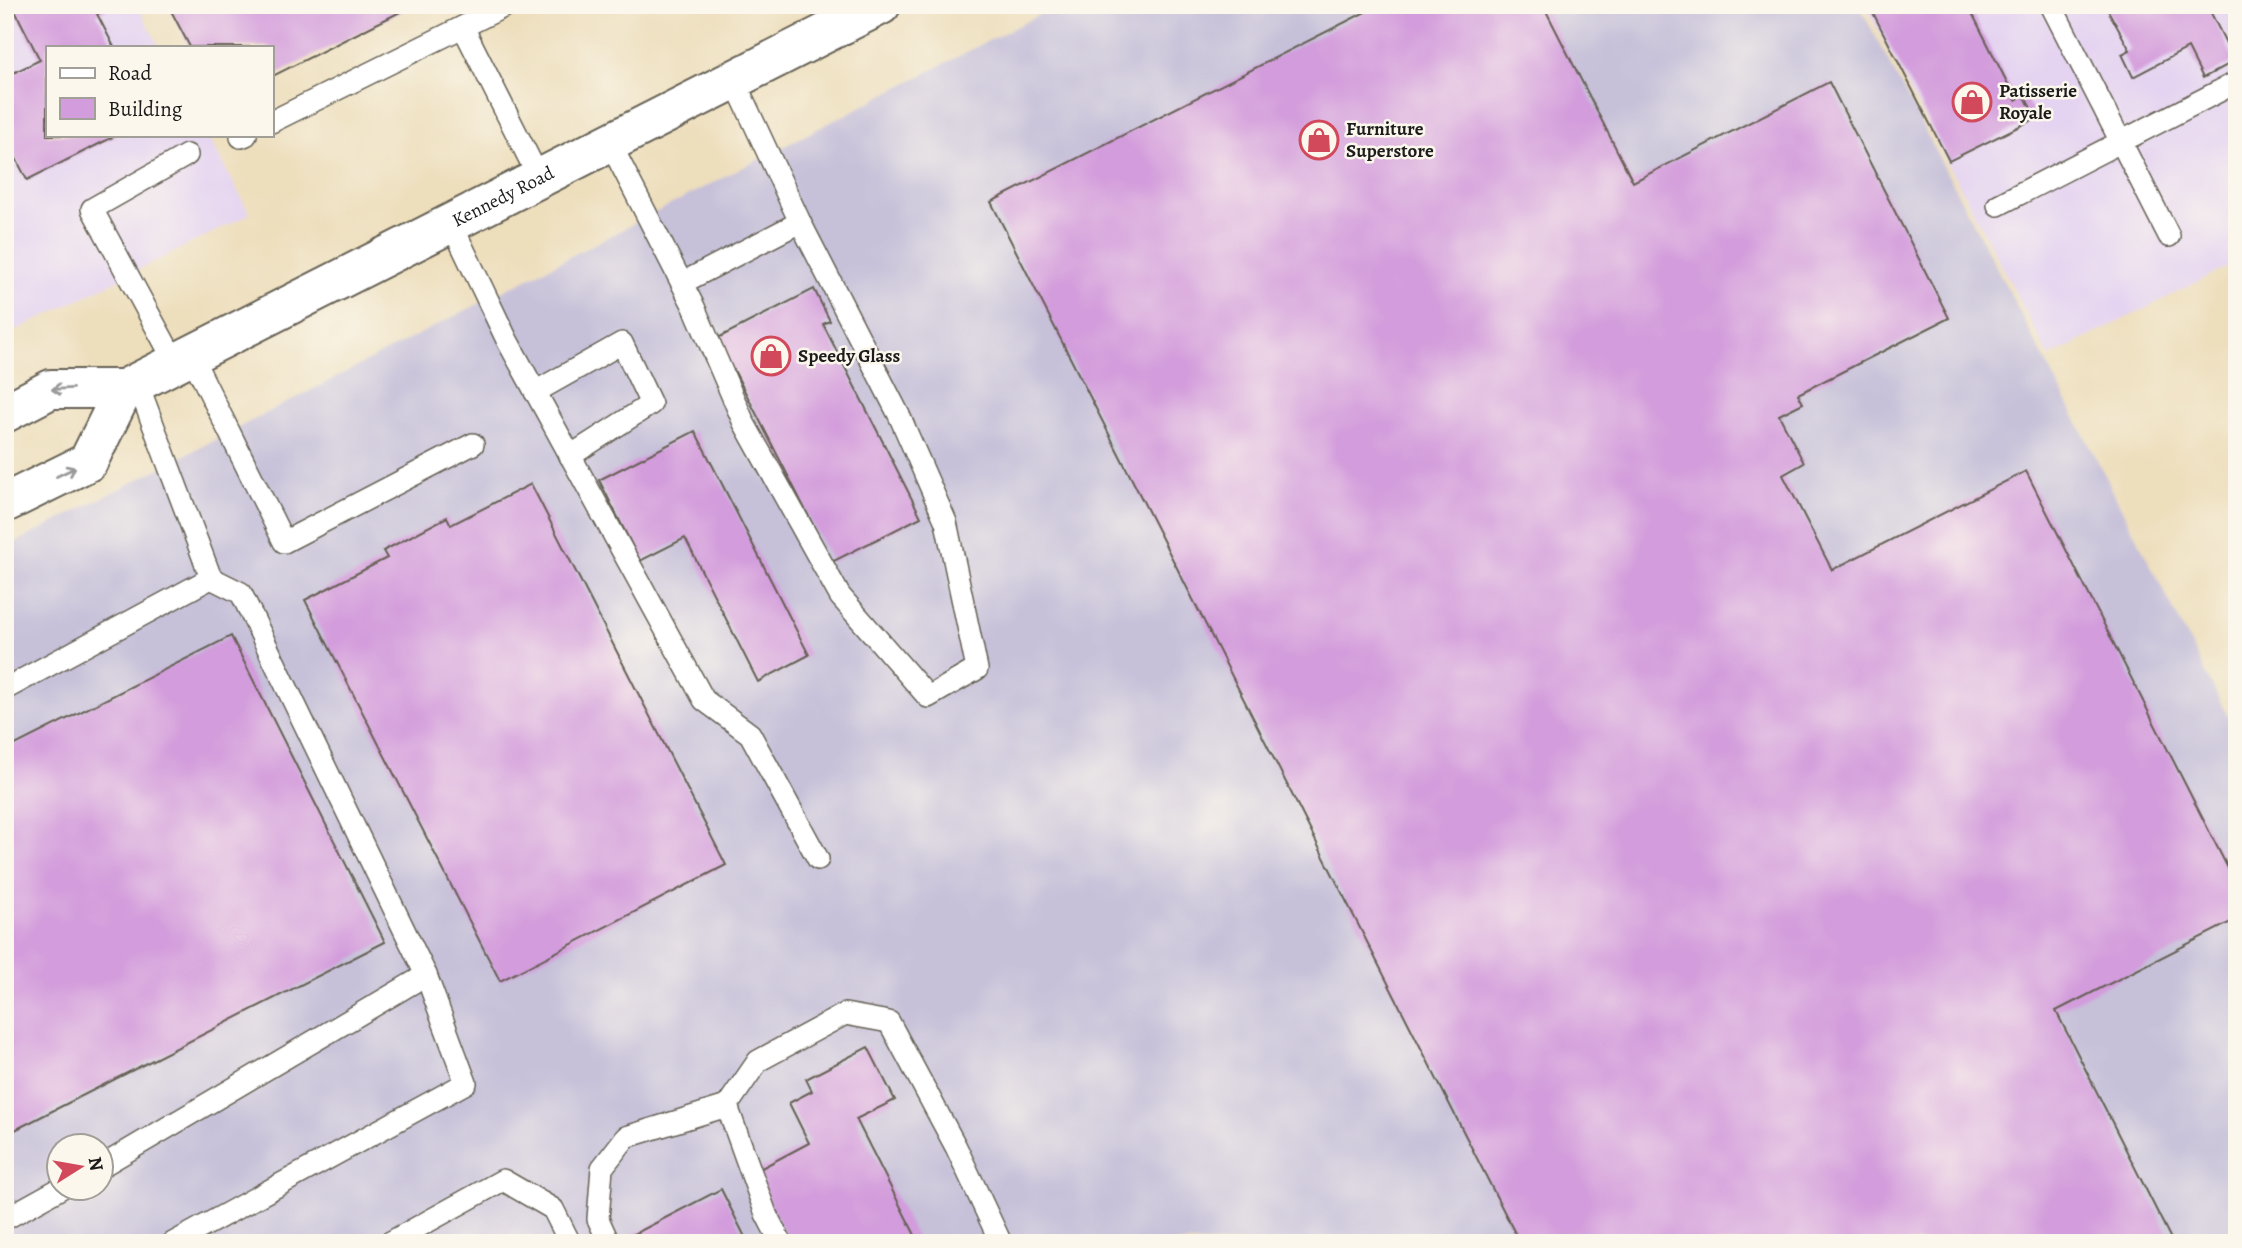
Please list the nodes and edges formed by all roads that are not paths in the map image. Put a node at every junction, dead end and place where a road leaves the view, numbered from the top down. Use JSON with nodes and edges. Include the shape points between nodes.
{"nodes":[{"id":1,"x":507,"y":5,"type":"edge"},
{"id":2,"x":2051,"y":5,"type":"edge"},
{"id":3,"x":876,"y":6,"type":"edge"},
{"id":4,"x":463,"y":27,"type":"junction"},
{"id":5,"x":734,"y":80,"type":"junction"},
{"id":6,"x":2237,"y":82,"type":"edge"},
{"id":7,"x":273,"y":121,"type":"edge"},
{"id":8,"x":2121,"y":142,"type":"junction"},
{"id":9,"x":610,"y":143,"type":"junction"},
{"id":10,"x":187,"y":155,"type":"dead end"},
{"id":11,"x":540,"y":178,"type":"junction"},
{"id":12,"x":1998,"y":205,"type":"dead end"},
{"id":13,"x":800,"y":222,"type":"junction"},
{"id":14,"x":452,"y":223,"type":"junction"},
{"id":15,"x":2169,"y":236,"type":"dead end"},
{"id":16,"x":682,"y":283,"type":"junction"},
{"id":17,"x":183,"y":359,"type":"junction"},
{"id":18,"x":130,"y":385,"type":"junction"},
{"id":19,"x":535,"y":392,"type":"junction"},
{"id":20,"x":5,"y":413,"type":"edge"},
{"id":21,"x":473,"y":444,"type":"dead end"},
{"id":22,"x":570,"y":456,"type":"junction"},
{"id":23,"x":5,"y":503,"type":"edge"},
{"id":24,"x":211,"y":578,"type":"junction"},
{"id":25,"x":5,"y":689,"type":"edge"},
{"id":26,"x":818,"y":859,"type":"dead end"},
{"id":27,"x":426,"y":975,"type":"junction"},
{"id":28,"x":727,"y":1106,"type":"junction"},
{"id":29,"x":116,"y":1158,"type":"edge"},
{"id":30,"x":46,"y":1196,"type":"edge"},
{"id":31,"x":5,"y":1219,"type":"edge"},
{"id":32,"x":173,"y":1243,"type":"edge"},
{"id":33,"x":389,"y":1243,"type":"edge"},
{"id":34,"x":570,"y":1243,"type":"edge"},
{"id":35,"x":609,"y":1243,"type":"edge"},
{"id":36,"x":781,"y":1243,"type":"edge"},
{"id":37,"x":1001,"y":1243,"type":"edge"}],
"edges":[{"from":1,"to":4,"type":"lane"},
{"from":2,"to":8,"type":"lane"},
{"from":3,"to":5,"type":"main road","name":"Kennedy Road"},
{"from":4,"to":7,"type":"lane"},
{"from":4,"to":11,"type":"lane"},
{"from":5,"to":9,"type":"main road","name":"Kennedy Road"},
{"from":5,"to":13,"type":"lane"},
{"from":6,"to":8,"type":"lane"},
{"from":8,"to":12,"type":"lane"},
{"from":8,"to":15,"type":"lane"},
{"from":9,"to":11,"type":"main road","name":"Kennedy Road"},
{"from":9,"to":16,"type":"lane"},
{"from":10,"to":17,"type":"lane","via":[[92,209]]},
{"from":11,"to":14,"type":"main road","name":"Kennedy Road"},
{"from":13,"to":16,"type":"lane"},
{"from":13,"to":16,"type":"lane","via":[[899,415],[946,523],[977,669],[928,697],[840,596],[744,424]]},
{"from":14,"to":17,"type":"main road","name":"Kennedy Road"},
{"from":14,"to":19,"type":"lane"},
{"from":17,"to":18,"type":"main road","name":"Kennedy Road"},
{"from":17,"to":21,"type":"lane","via":[[284,542]]},
{"from":18,"to":20,"type":"main road","name":"Kennedy Road","one_way":true,"via":[[51,389]]},
{"from":23,"to":18,"type":"main road","one_way":true,"via":[[88,462]]},
{"from":18,"to":24,"type":"lane"},
{"from":19,"to":22,"type":"lane"},
{"from":19,"to":22,"type":"lane","via":[[622,343],[651,404]]},
{"from":22,"to":26,"type":"lane","via":[[704,700],[750,734]]},
{"from":24,"to":25,"type":"lane"},
{"from":24,"to":27,"type":"lane","via":[[241,593]]},
{"from":27,"to":29,"type":"lane"},
{"from":27,"to":32,"type":"lane","via":[[466,1083]]},
{"from":28,"to":35,"type":"lane","via":[[626,1137],[602,1168],[598,1219]]},
{"from":28,"to":36,"type":"lane"},
{"from":28,"to":37,"type":"lane","via":[[758,1061],[845,1014],[889,1022],[957,1147]]},
{"from":30,"to":31,"type":"lane"},
{"from":33,"to":34,"type":"lane","via":[[503,1180],[553,1209]]}]}
